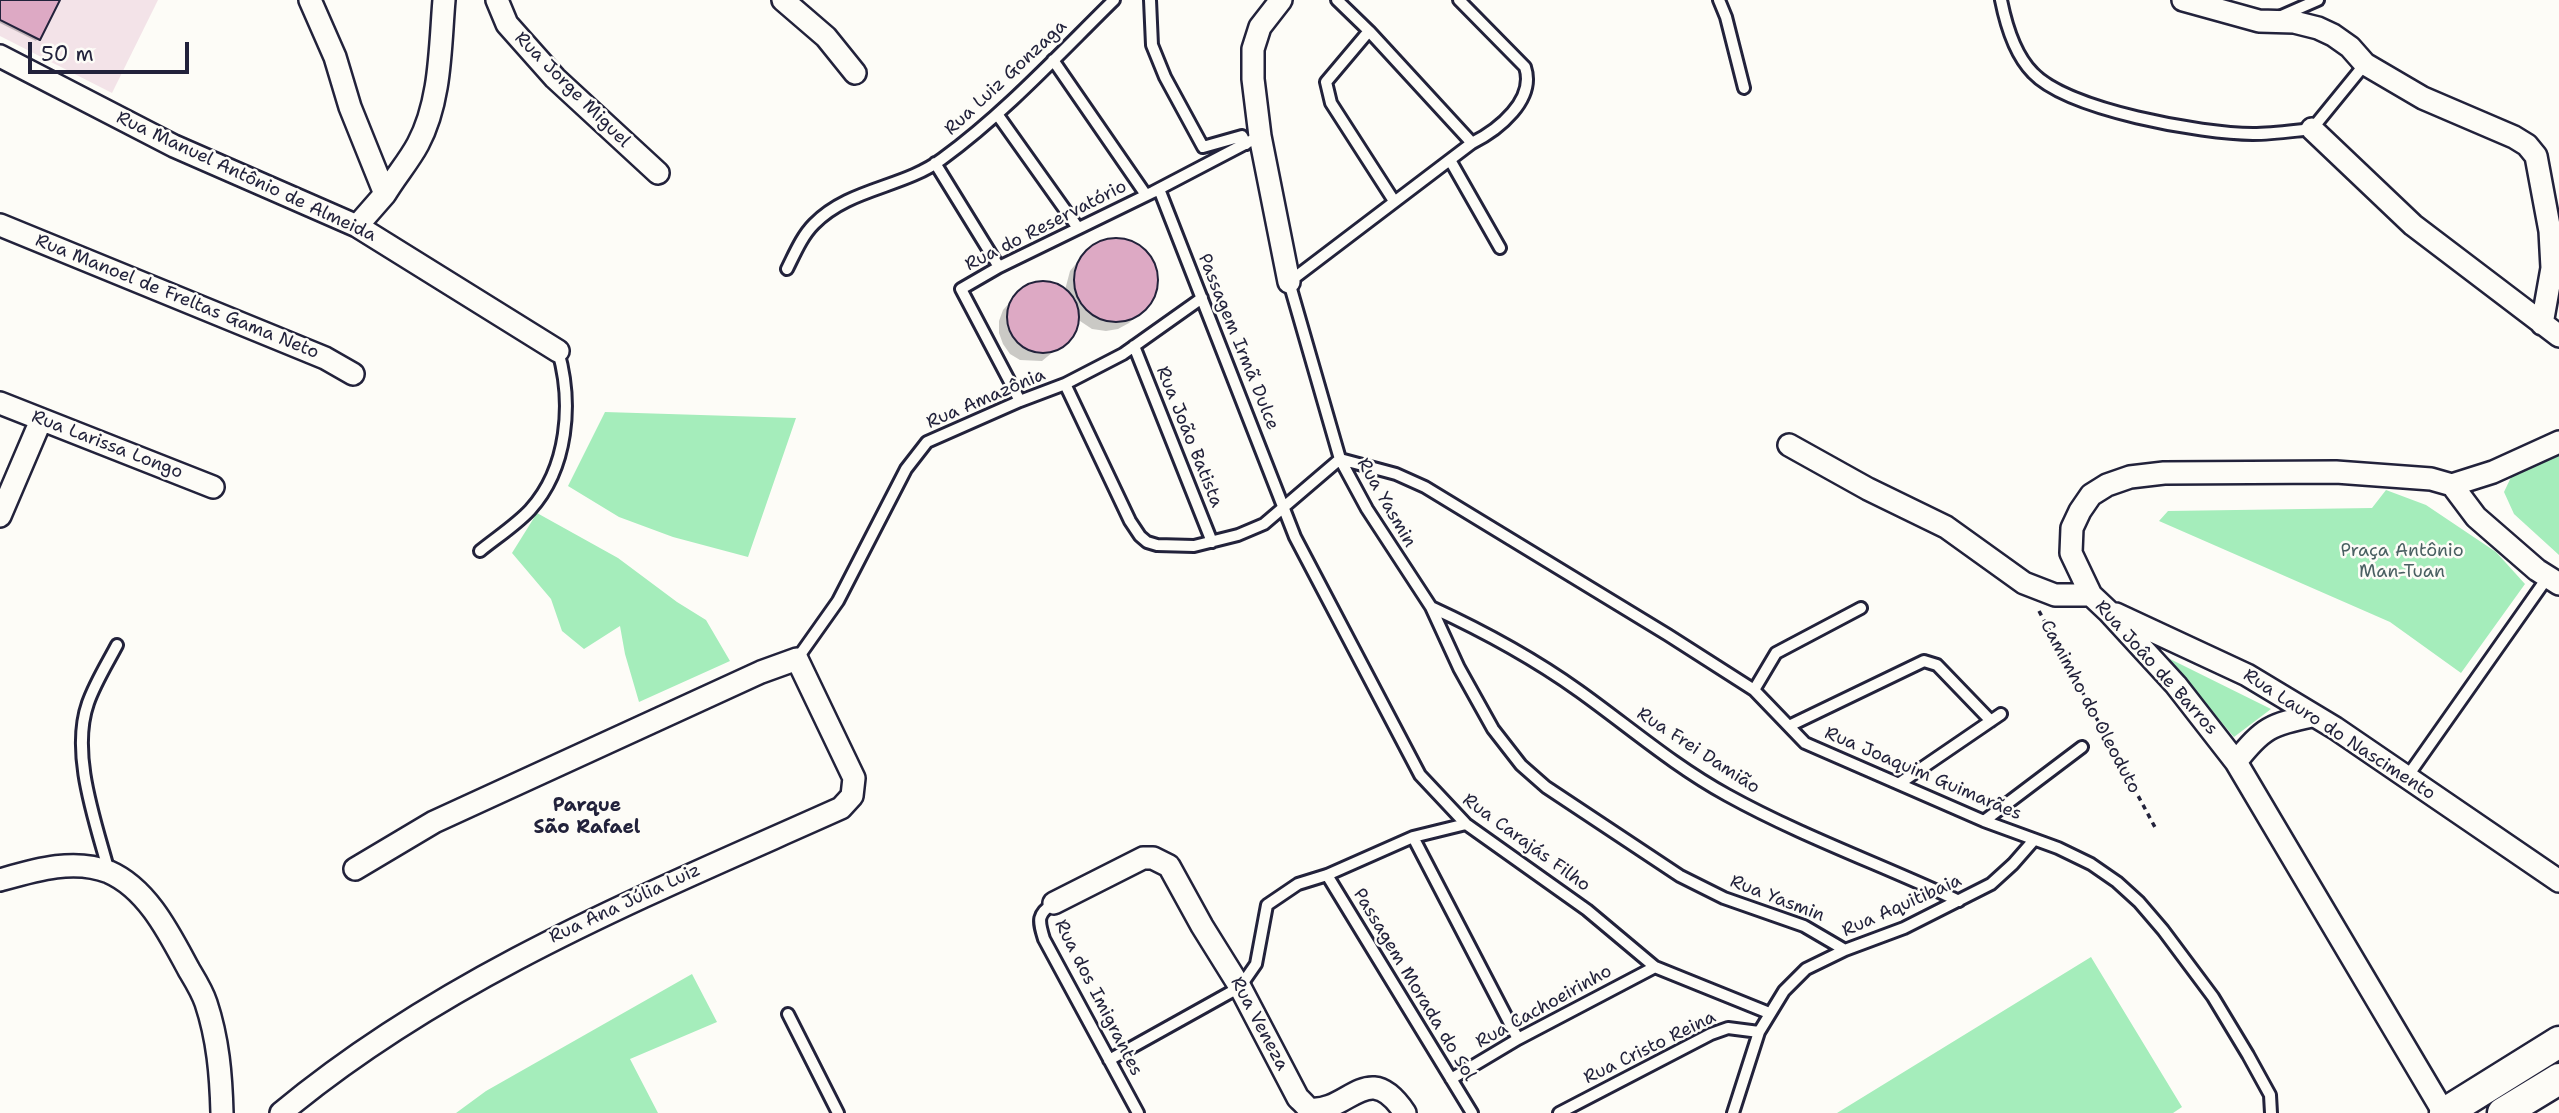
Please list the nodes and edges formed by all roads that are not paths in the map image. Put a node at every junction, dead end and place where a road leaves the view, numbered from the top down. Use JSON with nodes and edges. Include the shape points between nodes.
{"nodes":[{"id":1,"x":310,"y":0,"type":"edge"},
{"id":2,"x":443,"y":0,"type":"edge"},
{"id":3,"x":496,"y":0,"type":"edge"},
{"id":4,"x":783,"y":0,"type":"edge"},
{"id":5,"x":1114,"y":0,"type":"edge"},
{"id":6,"x":1150,"y":0,"type":"edge"},
{"id":7,"x":1281,"y":0,"type":"edge"},
{"id":8,"x":1337,"y":0,"type":"edge"},
{"id":9,"x":1459,"y":0,"type":"edge"},
{"id":10,"x":1719,"y":0,"type":"edge"},
{"id":11,"x":2001,"y":0,"type":"edge"},
{"id":12,"x":2183,"y":0,"type":"edge"},
{"id":13,"x":2318,"y":0,"type":"edge"},
{"id":14,"x":2269,"y":21,"type":"junction"},
{"id":15,"x":1369,"y":31,"type":"junction"},
{"id":16,"x":0,"y":56,"type":"edge"},
{"id":17,"x":1054,"y":60,"type":"junction"},
{"id":18,"x":2365,"y":64,"type":"junction"},
{"id":19,"x":855,"y":73,"type":"dead end"},
{"id":20,"x":1744,"y":88,"type":"dead end"},
{"id":21,"x":997,"y":114,"type":"junction"},
{"id":22,"x":2312,"y":129,"type":"junction"},
{"id":23,"x":1253,"y":140,"type":"junction"},
{"id":24,"x":1472,"y":143,"type":"junction"},
{"id":25,"x":1450,"y":160,"type":"junction"},
{"id":26,"x":935,"y":163,"type":"junction"},
{"id":27,"x":658,"y":173,"type":"dead end"},
{"id":28,"x":1159,"y":189,"type":"junction"},
{"id":29,"x":385,"y":194,"type":"junction"},
{"id":30,"x":1146,"y":195,"type":"junction"},
{"id":31,"x":1394,"y":201,"type":"junction"},
{"id":32,"x":0,"y":225,"type":"edge"},
{"id":33,"x":357,"y":226,"type":"junction"},
{"id":34,"x":1079,"y":228,"type":"junction"},
{"id":35,"x":1500,"y":248,"type":"dead end"},
{"id":36,"x":999,"y":267,"type":"junction"},
{"id":37,"x":787,"y":269,"type":"dead end"},
{"id":38,"x":1289,"y":282,"type":"junction"},
{"id":39,"x":1202,"y":298,"type":"junction"},
{"id":40,"x":2551,"y":330,"type":"edge"},
{"id":41,"x":1134,"y":346,"type":"junction"},
{"id":42,"x":558,"y":351,"type":"joint"},
{"id":43,"x":353,"y":374,"type":"dead end"},
{"id":44,"x":1065,"y":384,"type":"junction"},
{"id":45,"x":1020,"y":401,"type":"junction"},
{"id":46,"x":0,"y":403,"type":"edge"},
{"id":47,"x":41,"y":420,"type":"junction"},
{"id":48,"x":2559,"y":442,"type":"edge"},
{"id":49,"x":1789,"y":445,"type":"dead end"},
{"id":50,"x":1340,"y":459,"type":"junction"},
{"id":51,"x":2452,"y":485,"type":"junction"},
{"id":52,"x":213,"y":487,"type":"dead end"},
{"id":53,"x":1285,"y":507,"type":"junction"},
{"id":54,"x":0,"y":516,"type":"edge"},
{"id":55,"x":1212,"y":542,"type":"junction"},
{"id":56,"x":480,"y":551,"type":"dead end"},
{"id":57,"x":2553,"y":581,"type":"edge"},
{"id":58,"x":2091,"y":595,"type":"junction"},
{"id":59,"x":1432,"y":607,"type":"junction"},
{"id":60,"x":1861,"y":608,"type":"dead end"},
{"id":61,"x":2108,"y":611,"type":"joint"},
{"id":62,"x":2126,"y":624,"type":"junction"},
{"id":63,"x":117,"y":645,"type":"dead end"},
{"id":64,"x":797,"y":659,"type":"junction"},
{"id":65,"x":1754,"y":690,"type":"junction"},
{"id":66,"x":2001,"y":714,"type":"dead end"},
{"id":67,"x":2312,"y":716,"type":"junction"},
{"id":68,"x":1991,"y":721,"type":"junction"},
{"id":69,"x":1789,"y":726,"type":"junction"},
{"id":70,"x":2082,"y":747,"type":"dead end"},
{"id":71,"x":2236,"y":762,"type":"junction"},
{"id":72,"x":2407,"y":777,"type":"junction"},
{"id":73,"x":1900,"y":783,"type":"junction"},
{"id":74,"x":1983,"y":821,"type":"junction"},
{"id":75,"x":1465,"y":824,"type":"junction"},
{"id":76,"x":1413,"y":837,"type":"junction"},
{"id":77,"x":2034,"y":840,"type":"junction"},
{"id":78,"x":355,"y":869,"type":"dead end"},
{"id":79,"x":109,"y":872,"type":"junction"},
{"id":80,"x":1326,"y":875,"type":"junction"},
{"id":81,"x":0,"y":880,"type":"edge"},
{"id":82,"x":2559,"y":881,"type":"edge"},
{"id":83,"x":1959,"y":901,"type":"junction"},
{"id":84,"x":1054,"y":903,"type":"joint"},
{"id":85,"x":1845,"y":950,"type":"junction"},
{"id":86,"x":1655,"y":967,"type":"junction"},
{"id":87,"x":1240,"y":987,"type":"junction"},
{"id":88,"x":1769,"y":1013,"type":"junction"},
{"id":89,"x":788,"y":1014,"type":"dead end"},
{"id":90,"x":1759,"y":1032,"type":"junction"},
{"id":91,"x":1518,"y":1038,"type":"junction"},
{"id":92,"x":2559,"y":1042,"type":"edge"},
{"id":93,"x":1109,"y":1060,"type":"junction"},
{"id":94,"x":1451,"y":1079,"type":"junction"},
{"id":95,"x":2559,"y":1079,"type":"edge"},
{"id":96,"x":222,"y":1113,"type":"edge"},
{"id":97,"x":281,"y":1113,"type":"edge"},
{"id":98,"x":838,"y":1113,"type":"edge"},
{"id":99,"x":1138,"y":1113,"type":"edge"},
{"id":100,"x":1405,"y":1113,"type":"edge"},
{"id":101,"x":1472,"y":1113,"type":"edge"},
{"id":102,"x":1559,"y":1113,"type":"edge"},
{"id":103,"x":1733,"y":1113,"type":"edge"},
{"id":104,"x":2271,"y":1113,"type":"edge"},
{"id":105,"x":2445,"y":1113,"type":"edge"},
{"id":106,"x":2503,"y":1113,"type":"edge"}],
"edges":[{"from":1,"to":29,"type":"street"},
{"from":2,"to":29,"type":"street","via":[[435,92],[428,119],[418,144]]},
{"from":3,"to":27,"type":"street","name":"Rua Jorge Miguel","via":[[507,24],[555,78]]},
{"from":4,"to":19,"type":"street","via":[[825,37]]},
{"from":5,"to":17,"type":"lane","name":"Rua Luiz Gonzaga"},
{"from":6,"to":23,"type":"lane","via":[[1152,45],[1170,89],[1203,147],[1242,136]]},
{"from":7,"to":23,"type":"street","via":[[1260,27],[1253,49]]},
{"from":8,"to":15,"type":"lane"},
{"from":9,"to":24,"type":"lane","via":[[1525,67],[1528,78],[1520,103],[1491,134]]},
{"from":10,"to":20,"type":"lane"},
{"from":11,"to":22,"type":"lane","via":[[2019,55],[2033,74],[2055,91],[2101,108],[2211,132]]},
{"from":12,"to":14,"type":"street"},
{"from":13,"to":14,"type":"lane"},
{"from":14,"to":18,"type":"street","via":[[2318,28],[2350,47]]},
{"from":15,"to":24,"type":"lane"},
{"from":15,"to":31,"type":"lane","via":[[1326,82],[1331,103]]},
{"from":16,"to":33,"type":"street","name":"Rua Manuel Antônio de Almeida","via":[[174,146]]},
{"from":17,"to":21,"type":"lane","name":"Rua Luiz Gonzaga"},
{"from":17,"to":30,"type":"lane"},
{"from":18,"to":22,"type":"lane"},
{"from":18,"to":40,"type":"street","via":[[2423,98],[2514,136],[2536,156],[2551,244]]},
{"from":21,"to":26,"type":"lane","name":"Rua Luiz Gonzaga"},
{"from":21,"to":34,"type":"lane"},
{"from":22,"to":40,"type":"street","via":[[2413,225]]},
{"from":23,"to":28,"type":"lane","name":"Rua do Reservatório"},
{"from":23,"to":38,"type":"street"},
{"from":24,"to":25,"type":"lane"},
{"from":25,"to":31,"type":"lane"},
{"from":25,"to":35,"type":"lane"},
{"from":26,"to":36,"type":"lane"},
{"from":26,"to":37,"type":"lane","name":"Rua Luiz Gonzaga","via":[[827,212],[803,237]]},
{"from":28,"to":30,"type":"lane","name":"Rua do Reservatório"},
{"from":28,"to":39,"type":"lane","name":"Passagem Irmã Dulce"},
{"from":29,"to":33,"type":"street"},
{"from":30,"to":34,"type":"lane","name":"Rua do Reservatório"},
{"from":31,"to":38,"type":"lane"},
{"from":32,"to":43,"type":"street","name":"Rua Manoel de Freltas Gama Neto","via":[[325,358]]},
{"from":33,"to":42,"type":"street","name":"Rua Manuel Antônio de Almeida"},
{"from":34,"to":36,"type":"lane","name":"Rua do Reservatório"},
{"from":36,"to":45,"type":"lane","name":"Rua do Reservatório","via":[[961,289]]},
{"from":38,"to":50,"type":"lane","name":"Rua Yasmin"},
{"from":39,"to":41,"type":"lane","name":"Rua Amazônia"},
{"from":39,"to":53,"type":"lane","name":"Passagem Irmã Dulce"},
{"from":41,"to":44,"type":"lane","name":"Rua Amazônia"},
{"from":41,"to":55,"type":"lane","name":"Rua João Batista"},
{"from":42,"to":56,"type":"lane","via":[[565,376],[566,418],[550,483],[529,511]]},
{"from":44,"to":45,"type":"lane","name":"Rua Amazônia"},
{"from":44,"to":55,"type":"lane","via":[[1140,536],[1170,547]]},
{"from":45,"to":64,"type":"lane","name":"Rua Amazônia","via":[[928,442],[906,469],[838,601]]},
{"from":46,"to":47,"type":"street","name":"Rua Larissa Longo"},
{"from":47,"to":52,"type":"street","name":"Rua Larissa Longo"},
{"from":47,"to":54,"type":"street"},
{"from":48,"to":51,"type":"street"},
{"from":49,"to":58,"type":"street","name":"Camimho do Oleoduto","via":[[1946,527],[2024,583],[2055,595]]},
{"from":50,"to":53,"type":"lane"},
{"from":50,"to":59,"type":"lane","name":"Rua Yasmin"},
{"from":50,"to":65,"type":"lane","name":"Rua Joaquim Guimarães","via":[[1425,487]]},
{"from":51,"to":57,"type":"street","via":[[2476,517]]},
{"from":51,"to":58,"type":"street","name":"Rua Joâo de Barros","via":[[2431,479],[2336,472],[2130,477],[2091,495],[2072,528],[2071,553]]},
{"from":53,"to":55,"type":"lane","via":[[1264,524]]},
{"from":53,"to":75,"type":"lane","name":"Rua Carajás Filho","via":[[1295,537],[1420,775]]},
{"from":57,"to":72,"type":"lane"},
{"from":58,"to":61,"type":"street","name":"Rua Joâo de Barros"},
{"from":59,"to":83,"type":"lane","name":"Rua Frei Damião","via":[[1528,658],[1726,794]]},
{"from":59,"to":85,"type":"lane","name":"Rua Yasmin","via":[[1493,729],[1521,765],[1546,787],[1680,877],[1804,926]]},
{"from":60,"to":65,"type":"lane","via":[[1776,653]]},
{"from":61,"to":62,"type":"street","name":"Rua Lauro do Nascimento"},
{"from":62,"to":67,"type":"street","name":"Rua Lauro do Nascimento","via":[[2247,675]]},
{"from":62,"to":71,"type":"street","name":"Rua Joâo de Barros"},
{"from":63,"to":79,"type":"lane","via":[[87,705],[82,742],[88,794]]},
{"from":64,"to":78,"type":"street","via":[[434,822]]},
{"from":64,"to":97,"type":"street","name":"Rua Ana Júlia Luiz","via":[[855,778],[848,802],[682,876],[502,965],[365,1051]]},
{"from":65,"to":69,"type":"lane","name":"Rua Joaquim Guimarães"},
{"from":66,"to":68,"type":"lane"},
{"from":67,"to":71,"type":"street","via":[[2276,724],[2252,740]]},
{"from":67,"to":72,"type":"street","name":"Rua Lauro do Nascimento"},
{"from":68,"to":69,"type":"lane","via":[[1937,665],[1924,661]]},
{"from":68,"to":73,"type":"lane"},
{"from":69,"to":73,"type":"lane","name":"Rua Joaquim Guimarães","via":[[1805,743]]},
{"from":70,"to":74,"type":"lane"},
{"from":71,"to":105,"type":"street","name":"Rua Joâo de Barros"},
{"from":72,"to":82,"type":"street","name":"Rua Lauro do Nascimento"},
{"from":73,"to":74,"type":"lane","name":"Rua Joaquim Guimarães"},
{"from":74,"to":77,"type":"lane","name":"Rua Joaquim Guimarães"},
{"from":75,"to":76,"type":"lane"},
{"from":75,"to":86,"type":"lane","name":"Rua Carajás Filho","via":[[1587,910]]},
{"from":76,"to":80,"type":"lane"},
{"from":76,"to":91,"type":"lane"},
{"from":77,"to":83,"type":"lane","name":"Rua Aquitibaia","via":[[1991,884]]},
{"from":77,"to":104,"type":"lane","name":"Rua Joaquim Guimarães","via":[[2091,864],[2139,902],[2213,997],[2270,1095]]},
{"from":79,"to":81,"type":"street","via":[[63,865]]},
{"from":79,"to":96,"type":"street","via":[[152,908],[205,1000],[216,1041]]},
{"from":80,"to":87,"type":"lane","via":[[1298,884],[1267,905],[1256,964]]},
{"from":80,"to":94,"type":"lane","name":"Passagem Morada do Sol"},
{"from":83,"to":85,"type":"lane","name":"Rua Aquitibaia"},
{"from":84,"to":87,"type":"street","name":"Rua Veneza","via":[[1153,858],[1170,866]]},
{"from":84,"to":93,"type":"lane","name":"Rua dos Imigrantes","via":[[1044,910],[1040,926]]},
{"from":85,"to":88,"type":"lane","name":"Rua Aquitibaia","via":[[1807,969]]},
{"from":86,"to":88,"type":"lane","name":"Rua Carajás Filho"},
{"from":86,"to":91,"type":"lane","name":"Rua Cachoeirinho"},
{"from":87,"to":93,"type":"lane"},
{"from":87,"to":100,"type":"street","name":"Rua Veneza","via":[[1298,1098],[1310,1109],[1333,1109],[1379,1090],[1396,1100]]},
{"from":88,"to":90,"type":"lane","name":"Rua Aquitibaia"},
{"from":89,"to":98,"type":"lane"},
{"from":90,"to":102,"type":"lane","name":"Rua Cristo Reina","via":[[1728,1028],[1712,1034]]},
{"from":90,"to":103,"type":"lane","name":"Rua Aquitibaia"},
{"from":91,"to":94,"type":"lane","name":"Rua Cachoeirinho"},
{"from":92,"to":105,"type":"street"},
{"from":93,"to":99,"type":"lane","name":"Rua dos Imigrantes"},
{"from":94,"to":101,"type":"lane","name":"Passagem Morada do Sol"},
{"from":95,"to":106,"type":"street"}]}
